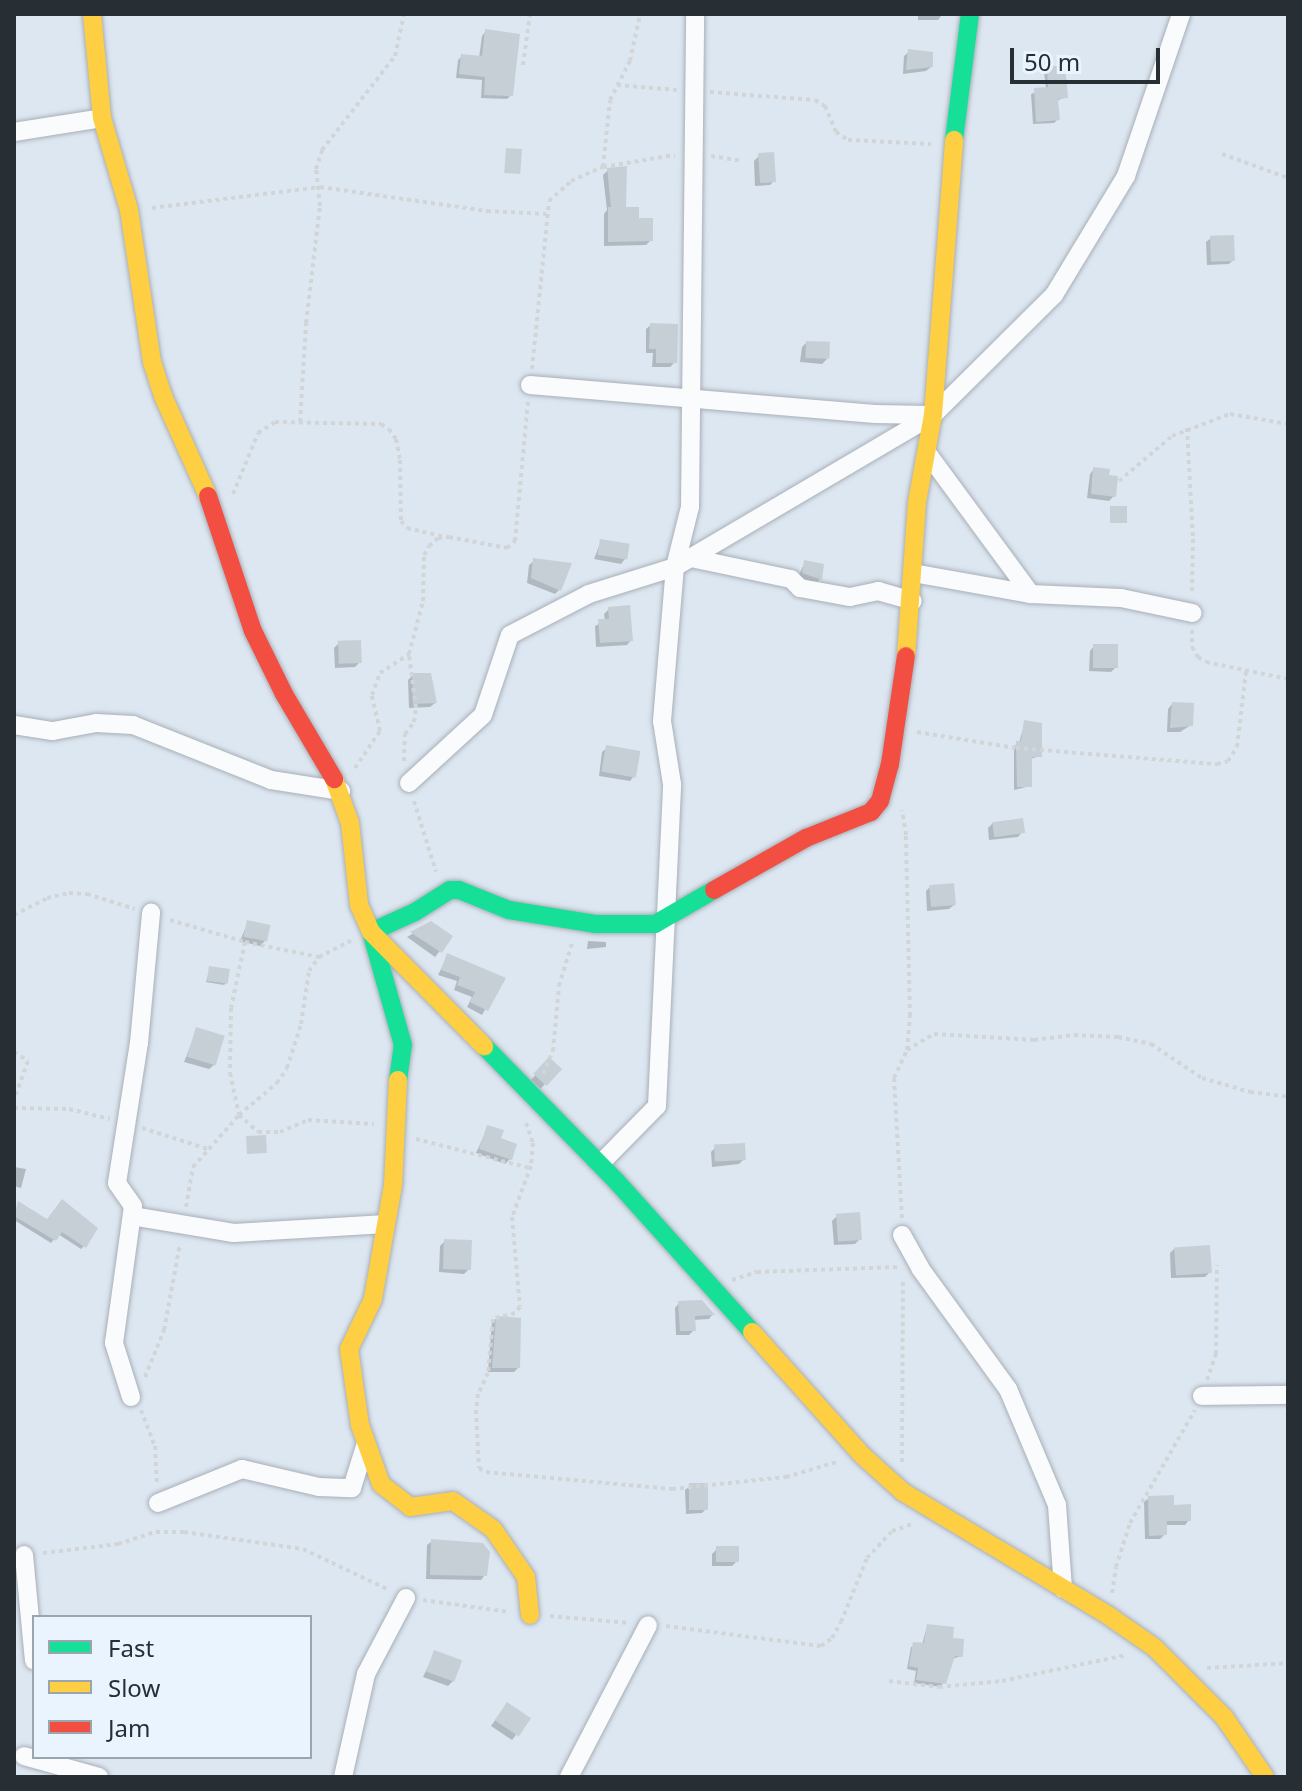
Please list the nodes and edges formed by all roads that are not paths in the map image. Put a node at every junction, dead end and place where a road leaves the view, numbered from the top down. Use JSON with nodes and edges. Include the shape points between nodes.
{"nodes":[{"id":1,"x":92,"y":14,"type":"edge"},
{"id":2,"x":695,"y":14,"type":"edge"},
{"id":3,"x":970,"y":14,"type":"edge"},
{"id":4,"x":1181,"y":14,"type":"edge"},
{"id":5,"x":102,"y":118,"type":"junction"},
{"id":6,"x":14,"y":132,"type":"edge"},
{"id":7,"x":530,"y":385,"type":"road end"},
{"id":8,"x":691,"y":398,"type":"junction"},
{"id":9,"x":933,"y":415,"type":"junction"},
{"id":10,"x":928,"y":454,"type":"junction"},
{"id":11,"x":683,"y":563,"type":"junction"},
{"id":12,"x":913,"y":573,"type":"junction"},
{"id":13,"x":1031,"y":594,"type":"junction"},
{"id":14,"x":913,"y":601,"type":"junction"},
{"id":15,"x":1192,"y":613,"type":"road end"},
{"id":16,"x":14,"y":725,"type":"edge"},
{"id":17,"x":409,"y":783,"type":"dead end"},
{"id":18,"x":341,"y":791,"type":"junction"},
{"id":19,"x":151,"y":913,"type":"dead end"},
{"id":20,"x":664,"y":919,"type":"junction"},
{"id":21,"x":371,"y":932,"type":"junction"},
{"id":22,"x":600,"y":1164,"type":"junction"},
{"id":23,"x":132,"y":1216,"type":"junction"},
{"id":24,"x":386,"y":1224,"type":"junction"},
{"id":25,"x":902,"y":1235,"type":"road end"},
{"id":26,"x":1288,"y":1395,"type":"edge"},
{"id":27,"x":1202,"y":1396,"type":"road end"},
{"id":28,"x":131,"y":1397,"type":"dead end"},
{"id":29,"x":366,"y":1443,"type":"junction"},
{"id":30,"x":158,"y":1503,"type":"dead end"},
{"id":31,"x":24,"y":1555,"type":"road end"},
{"id":32,"x":1063,"y":1589,"type":"junction"},
{"id":33,"x":406,"y":1598,"type":"road end"},
{"id":34,"x":530,"y":1615,"type":"road end"},
{"id":35,"x":648,"y":1625,"type":"road end"},
{"id":36,"x":32,"y":1640,"type":"edge"},
{"id":37,"x":45,"y":1759,"type":"edge"},
{"id":38,"x":99,"y":1777,"type":"edge"},
{"id":39,"x":343,"y":1777,"type":"edge"},
{"id":40,"x":569,"y":1777,"type":"edge"},
{"id":41,"x":1265,"y":1777,"type":"edge"}],
"edges":[{"from":1,"to":5,"type":"street"},
{"from":2,"to":8,"type":"street"},
{"from":3,"to":9,"type":"street","via":[[953,144]]},
{"from":4,"to":9,"type":"street","via":[[1126,176],[1054,295]]},
{"from":5,"to":6,"type":"street"},
{"from":5,"to":18,"type":"street","via":[[129,210],[152,362],[163,396],[205,486],[253,631]]},
{"from":7,"to":8,"type":"street"},
{"from":8,"to":9,"type":"street"},
{"from":8,"to":11,"type":"street","via":[[690,507]]},
{"from":9,"to":10,"type":"street"},
{"from":9,"to":11,"type":"street"},
{"from":10,"to":12,"type":"street","via":[[917,502]]},
{"from":10,"to":13,"type":"street"},
{"from":11,"to":14,"type":"street","via":[[791,579],[800,588],[850,597],[878,591]]},
{"from":11,"to":17,"type":"street","via":[[589,594],[510,635],[483,715]]},
{"from":11,"to":20,"type":"street","via":[[662,721],[672,784]]},
{"from":12,"to":13,"type":"street"},
{"from":12,"to":14,"type":"street"},
{"from":13,"to":15,"type":"street","via":[[1121,598]]},
{"from":14,"to":20,"type":"street","via":[[880,801],[871,812],[806,838]]},
{"from":16,"to":18,"type":"street","via":[[53,731],[96,723],[133,725],[271,780]]},
{"from":18,"to":21,"type":"street","via":[[359,905]]},
{"from":19,"to":23,"type":"street","via":[[139,1043],[117,1183],[133,1206]]},
{"from":20,"to":21,"type":"street","via":[[655,924],[595,924],[509,910],[450,890]]},
{"from":20,"to":22,"type":"street","via":[[657,1106]]},
{"from":21,"to":22,"type":"street"},
{"from":21,"to":24,"type":"street","via":[[403,1045]]},
{"from":22,"to":32,"type":"street","via":[[862,1455],[937,1515]]},
{"from":23,"to":24,"type":"street","via":[[234,1233]]},
{"from":23,"to":28,"type":"street","via":[[114,1343]]},
{"from":24,"to":29,"type":"street","via":[[373,1299],[349,1349]]},
{"from":25,"to":32,"type":"street","via":[[1008,1389],[1057,1505]]},
{"from":26,"to":27,"type":"street"},
{"from":29,"to":30,"type":"street","via":[[352,1488],[319,1487],[242,1469]]},
{"from":29,"to":34,"type":"street","via":[[381,1484],[410,1507],[453,1501],[493,1529],[526,1577]]},
{"from":31,"to":36,"type":"street"},
{"from":32,"to":41,"type":"street","via":[[1155,1648],[1224,1717]]},
{"from":33,"to":39,"type":"street","via":[[366,1674]]},
{"from":35,"to":40,"type":"street"},
{"from":37,"to":38,"type":"street"}]}
